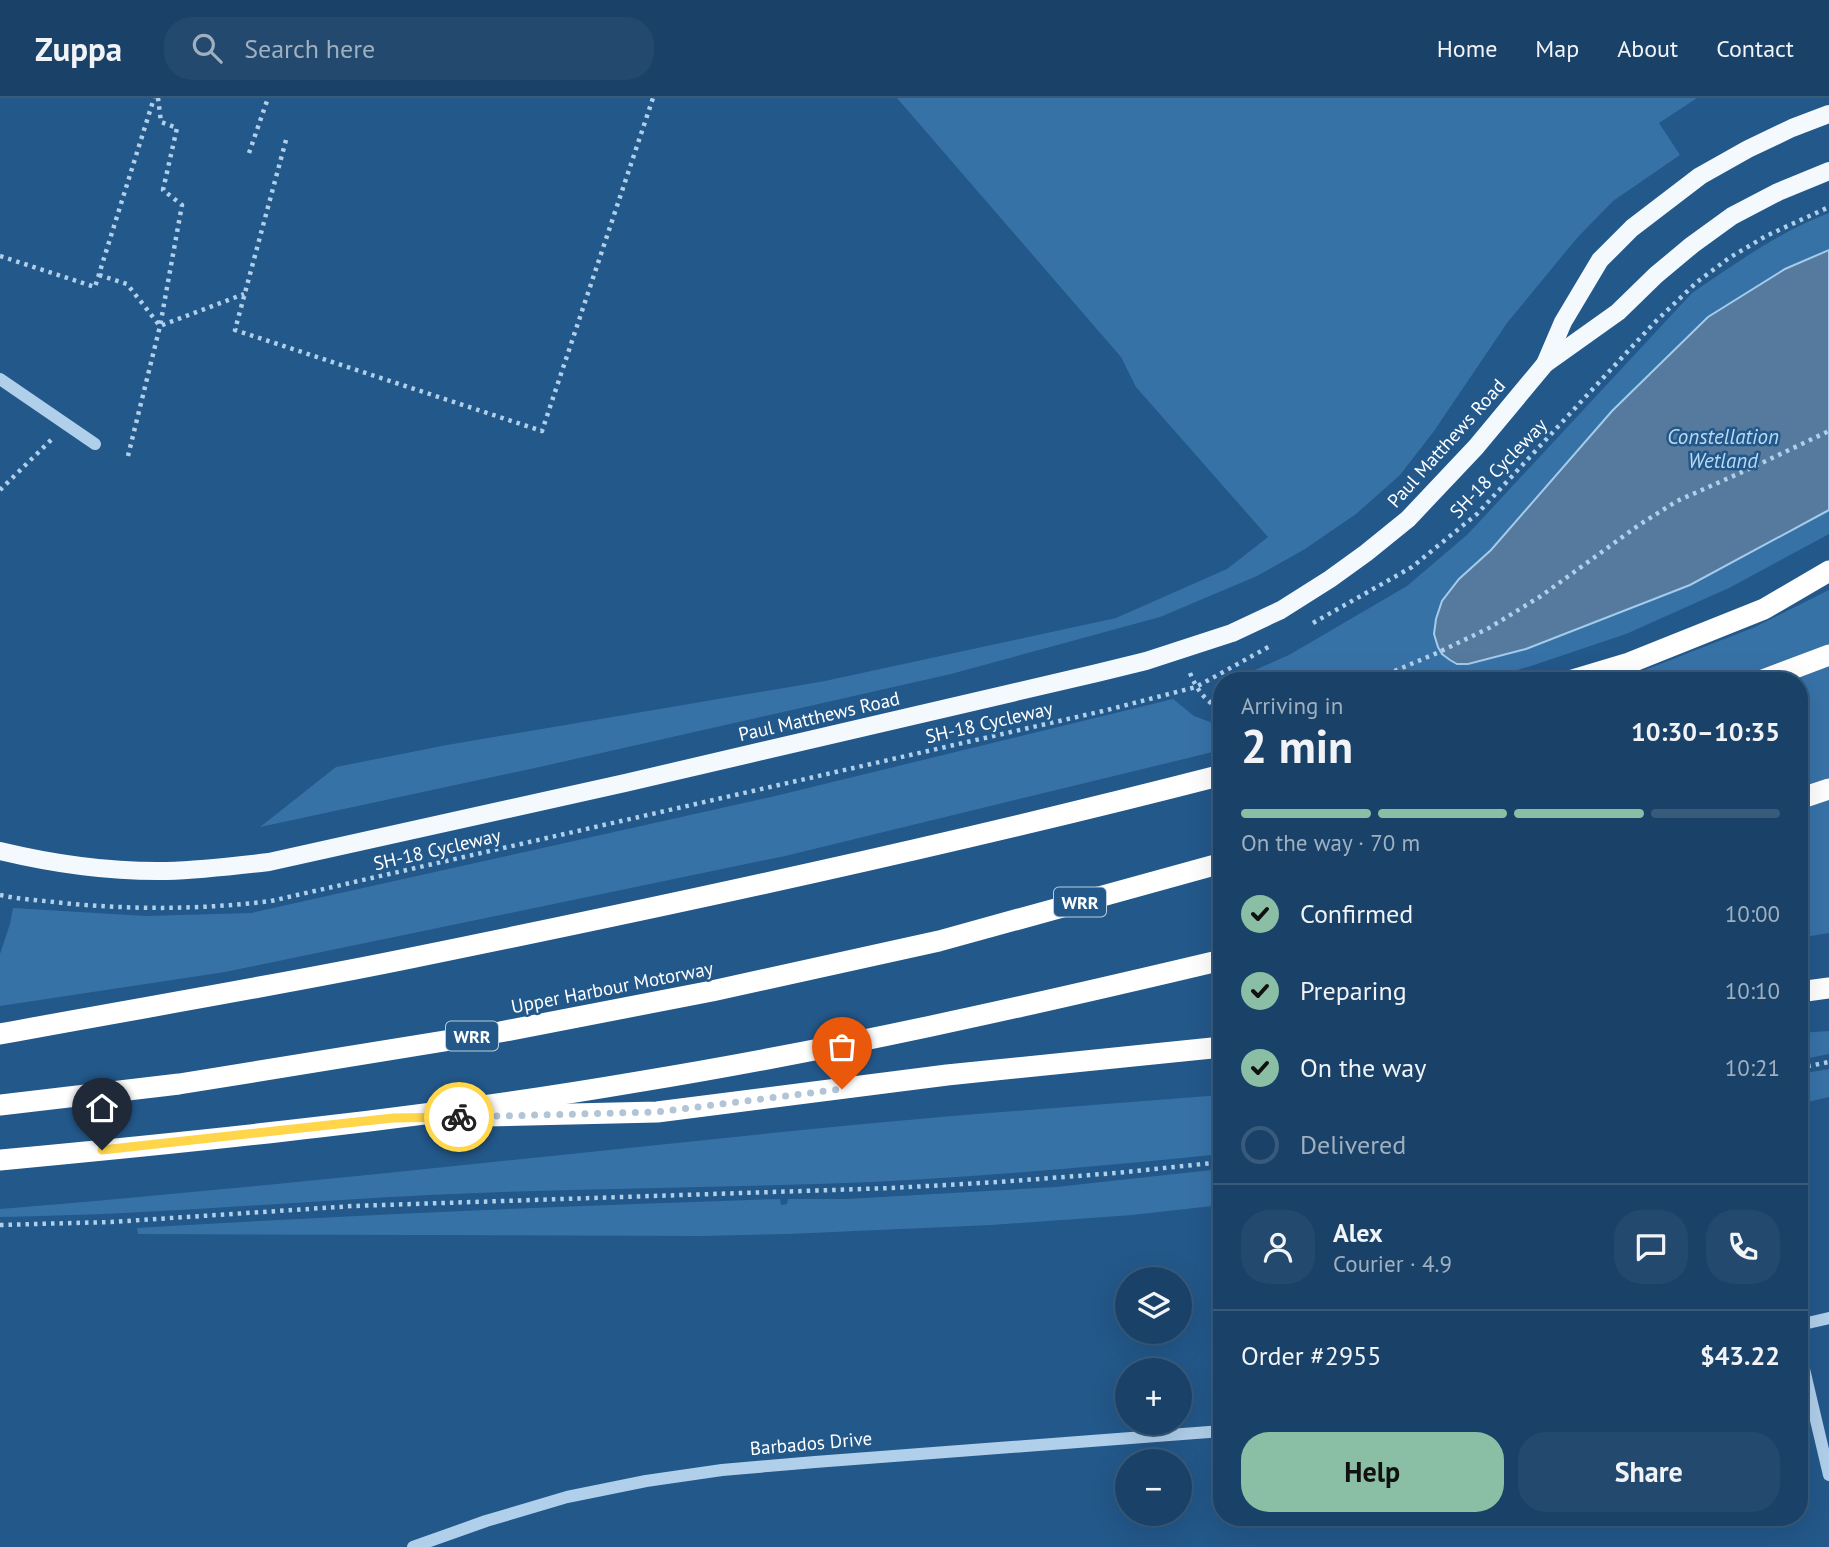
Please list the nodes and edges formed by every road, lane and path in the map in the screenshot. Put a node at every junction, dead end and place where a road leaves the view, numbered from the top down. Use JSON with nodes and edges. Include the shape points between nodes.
{"nodes":[{"id":1,"x":156,"y":98,"type":"edge"},
{"id":2,"x":268,"y":98,"type":"edge"},
{"id":3,"x":653,"y":98,"type":"edge"},
{"id":4,"x":1829,"y":114,"type":"edge"},
{"id":5,"x":286,"y":140,"type":"dead end"},
{"id":6,"x":249,"y":153,"type":"dead end"},
{"id":7,"x":1829,"y":171,"type":"edge"},
{"id":8,"x":1829,"y":206,"type":"edge"},
{"id":9,"x":0,"y":256,"type":"edge"},
{"id":10,"x":99,"y":275,"type":"junction"},
{"id":11,"x":245,"y":293,"type":"junction"},
{"id":12,"x":160,"y":326,"type":"junction"},
{"id":13,"x":1545,"y":364,"type":"junction"},
{"id":14,"x":0,"y":379,"type":"edge"},
{"id":15,"x":1829,"y":430,"type":"edge"},
{"id":16,"x":96,"y":444,"type":"dead end"},
{"id":17,"x":128,"y":456,"type":"dead end"},
{"id":18,"x":30,"y":461,"type":"dead end"},
{"id":19,"x":0,"y":490,"type":"edge"},
{"id":20,"x":1829,"y":571,"type":"edge"},
{"id":21,"x":1303,"y":629,"type":"dead end"},
{"id":22,"x":1280,"y":641,"type":"dead end"},
{"id":23,"x":1181,"y":649,"type":"junction"},
{"id":24,"x":1829,"y":655,"type":"edge"},
{"id":25,"x":1223,"y":672,"type":"edge"},
{"id":26,"x":1392,"y":672,"type":"edge"},
{"id":27,"x":1599,"y":672,"type":"edge"},
{"id":28,"x":1784,"y":672,"type":"edge"},
{"id":29,"x":1213,"y":678,"type":"edge"},
{"id":30,"x":1196,"y":687,"type":"junction"},
{"id":31,"x":1213,"y":704,"type":"edge"},
{"id":32,"x":1213,"y":777,"type":"edge"},
{"id":33,"x":1829,"y":789,"type":"edge"},
{"id":34,"x":1808,"y":796,"type":"edge"},
{"id":35,"x":0,"y":851,"type":"edge"},
{"id":36,"x":1213,"y":865,"type":"edge"},
{"id":37,"x":0,"y":895,"type":"edge"},
{"id":38,"x":1213,"y":962,"type":"edge"},
{"id":39,"x":1829,"y":988,"type":"edge"},
{"id":40,"x":1808,"y":991,"type":"edge"},
{"id":41,"x":0,"y":1034,"type":"edge"},
{"id":42,"x":1213,"y":1047,"type":"edge"},
{"id":43,"x":1829,"y":1062,"type":"edge"},
{"id":44,"x":1808,"y":1066,"type":"edge"},
{"id":45,"x":0,"y":1105,"type":"edge"},
{"id":46,"x":393,"y":1118,"type":"junction"},
{"id":47,"x":0,"y":1160,"type":"edge"},
{"id":48,"x":1213,"y":1163,"type":"edge"},
{"id":49,"x":0,"y":1225,"type":"edge"},
{"id":50,"x":1829,"y":1318,"type":"edge"},
{"id":51,"x":1808,"y":1323,"type":"edge"},
{"id":52,"x":1808,"y":1386,"type":"edge"},
{"id":53,"x":1213,"y":1432,"type":"edge"},
{"id":54,"x":1829,"y":1475,"type":"edge"},
{"id":55,"x":413,"y":1547,"type":"edge"}],
"edges":[{"from":1,"to":10,"type":"path"},
{"from":1,"to":12,"type":"path","via":[[161,122],[177,128],[163,190],[182,205]]},
{"from":2,"to":6,"type":"path"},
{"from":3,"to":11,"type":"path","via":[[542,431],[235,330]]},
{"from":4,"to":13,"type":"main road","name":"Paul Matthews Road","via":[[1748,149],[1700,176],[1632,228],[1600,260],[1563,322]]},
{"from":5,"to":11,"type":"path"},
{"from":7,"to":13,"type":"main road","name":"Paul Matthews Road","via":[[1732,216],[1656,275],[1618,312]]},
{"from":8,"to":21,"type":"path","name":"SH-18 Cycleway","via":[[1766,236],[1697,282],[1477,514],[1412,567]]},
{"from":9,"to":10,"type":"path","via":[[95,287]]},
{"from":10,"to":12,"type":"path","via":[[127,284]]},
{"from":11,"to":12,"type":"path"},
{"from":12,"to":17,"type":"path"},
{"from":13,"to":23,"type":"main road","name":"Paul Matthews Road","via":[[1442,485],[1366,554],[1281,610],[1232,633]]},
{"from":14,"to":16,"type":"street"},
{"from":15,"to":26,"type":"path","via":[[1677,501],[1489,628]]},
{"from":18,"to":19,"type":"path"},
{"from":20,"to":27,"type":"highway","via":[[1764,609]]},
{"from":22,"to":25,"type":"path","name":"SH-18 Cycleway"},
{"from":23,"to":30,"type":"path"},
{"from":23,"to":35,"type":"main road","name":"Paul Matthews Road","via":[[1043,686],[269,862],[164,871],[99,868]]},
{"from":24,"to":28,"type":"highway"},
{"from":29,"to":30,"type":"path","name":"SH-18 Cycleway"},
{"from":30,"to":31,"type":"path"},
{"from":30,"to":37,"type":"path","name":"SH-18 Cycleway","via":[[271,901],[148,909]]},
{"from":32,"to":41,"type":"highway","via":[[938,844],[492,941]]},
{"from":33,"to":34,"type":"highway"},
{"from":36,"to":45,"type":"highway","name":"Upper Harbour Motorway","number":"WRR","via":[[939,941],[712,991],[500,1032],[192,1082]]},
{"from":38,"to":46,"type":"highway","via":[[1025,1007],[779,1056],[636,1083]]},
{"from":39,"to":40,"type":"highway"},
{"from":42,"to":46,"type":"highway","via":[[657,1112]]},
{"from":43,"to":44,"type":"path"},
{"from":46,"to":47,"type":"highway"},
{"from":48,"to":49,"type":"path","via":[[892,1188],[353,1206]]},
{"from":50,"to":51,"type":"street"},
{"from":52,"to":54,"type":"street"},
{"from":53,"to":55,"type":"street","name":"Barbados Drive","via":[[722,1470],[567,1497]]}]}
